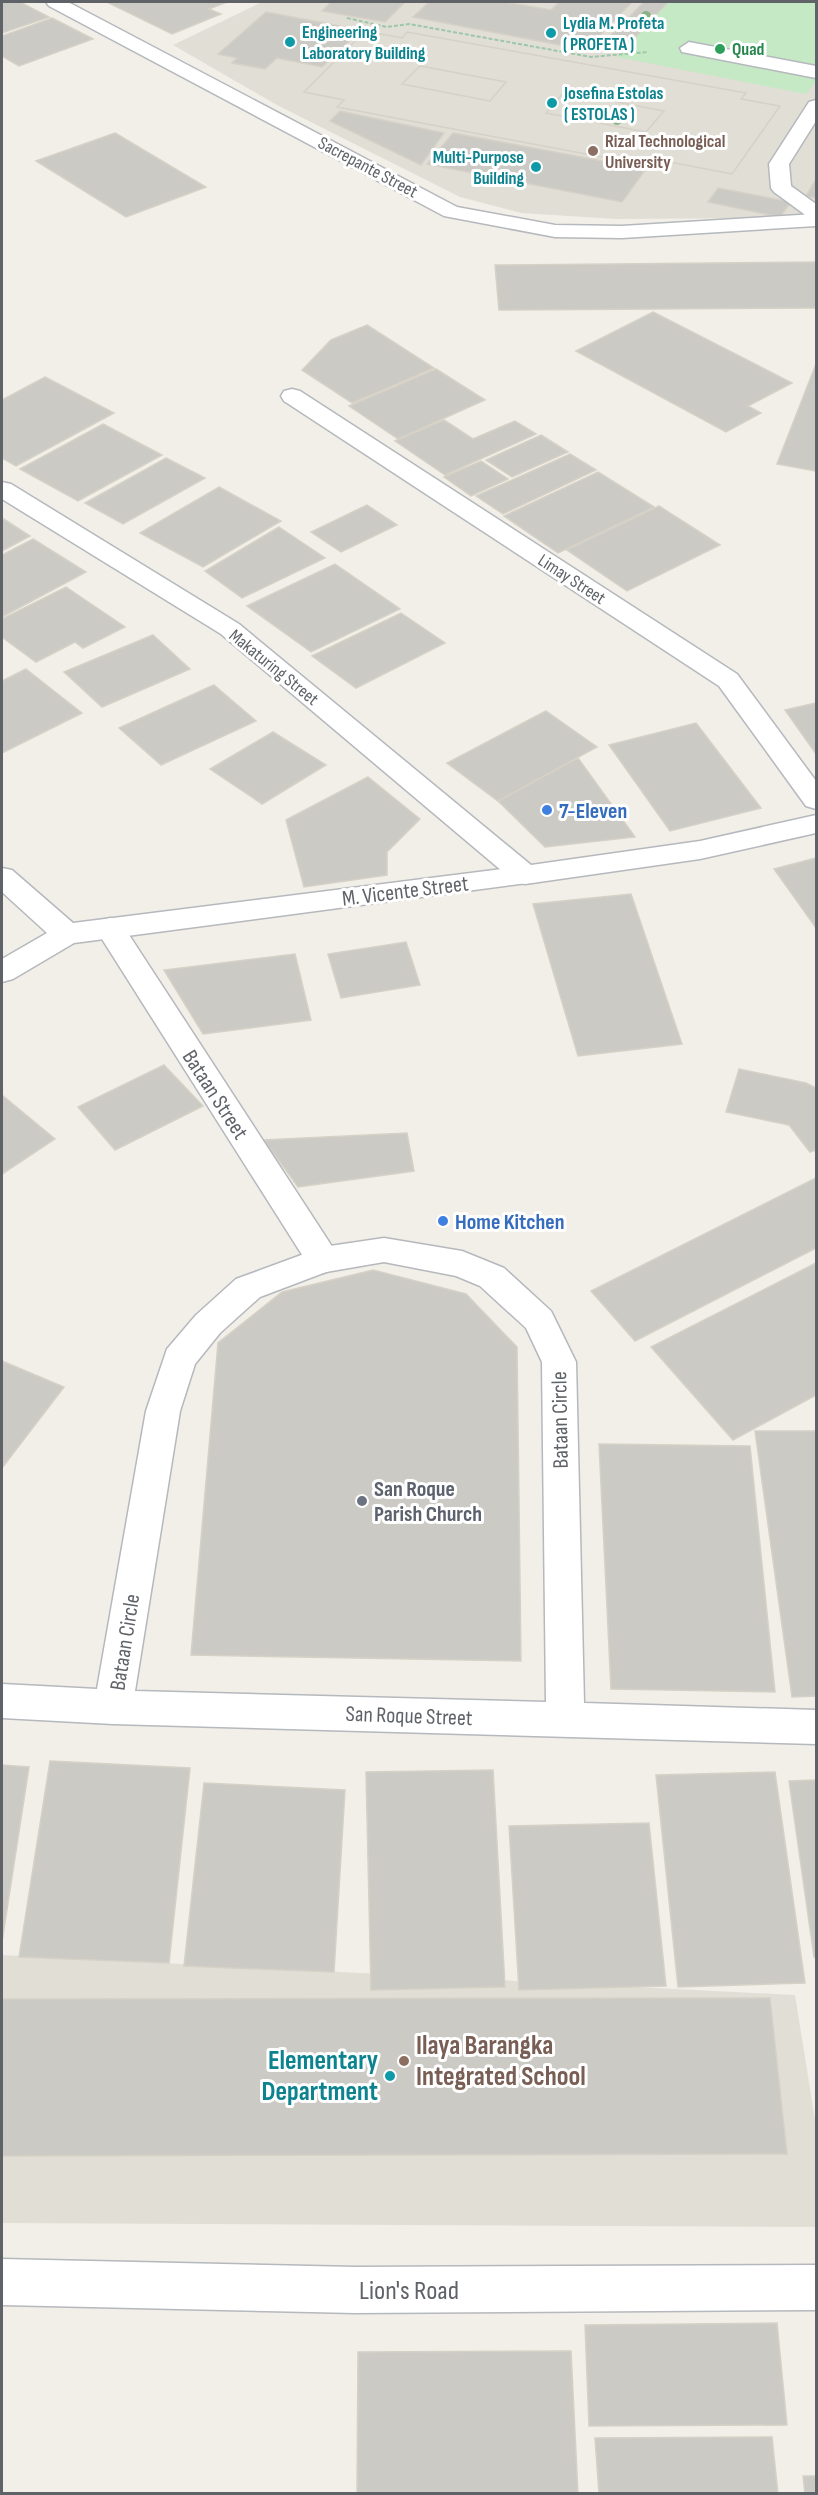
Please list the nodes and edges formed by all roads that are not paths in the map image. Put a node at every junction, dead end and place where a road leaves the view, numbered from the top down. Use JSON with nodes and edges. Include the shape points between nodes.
{"nodes":[{"id":1,"x":55,"y":2,"type":"edge"},
{"id":2,"x":688,"y":48,"type":"dead end"},
{"id":3,"x":816,"y":72,"type":"edge"},
{"id":4,"x":816,"y":106,"type":"edge"},
{"id":5,"x":816,"y":219,"type":"edge"},
{"id":6,"x":292,"y":396,"type":"dead end"},
{"id":7,"x":2,"y":489,"type":"edge"},
{"id":8,"x":816,"y":800,"type":"edge"},
{"id":9,"x":816,"y":824,"type":"edge"},
{"id":10,"x":525,"y":875,"type":"junction"},
{"id":11,"x":2,"y":877,"type":"edge"},
{"id":12,"x":110,"y":928,"type":"junction"},
{"id":13,"x":68,"y":934,"type":"junction"},
{"id":14,"x":2,"y":972,"type":"edge"},
{"id":15,"x":323,"y":1260,"type":"junction"},
{"id":16,"x":2,"y":1701,"type":"edge"},
{"id":17,"x":113,"y":1707,"type":"junction"},
{"id":18,"x":565,"y":1720,"type":"junction"},
{"id":19,"x":816,"y":1726,"type":"edge"},
{"id":20,"x":2,"y":2282,"type":"edge"},
{"id":21,"x":816,"y":2288,"type":"edge"}],
"edges":[{"from":1,"to":5,"type":"street","name":"Sacrepante Street","via":[[451,212],[555,231],[622,232]]},
{"from":2,"to":3,"type":"street"},
{"from":4,"to":5,"type":"street","via":[[779,164],[781,188],[813,211]]},
{"from":6,"to":8,"type":"street","name":"Limay Street","via":[[728,680]]},
{"from":7,"to":10,"type":"street","name":"Makaturing Street","via":[[230,629]]},
{"from":9,"to":10,"type":"street","name":"M. Vicente Street","via":[[700,850]]},
{"from":10,"to":12,"type":"street","name":"M. Vicente Street"},
{"from":11,"to":13,"type":"street"},
{"from":12,"to":13,"type":"street","name":"M. Vicente Street"},
{"from":12,"to":15,"type":"street","name":"Bataan Street"},
{"from":13,"to":14,"type":"street","name":"M. Vicente Street"},
{"from":15,"to":17,"type":"street","name":"Bataan Circle","via":[[248,1287],[208,1324],[179,1359],[163,1411]]},
{"from":15,"to":18,"type":"street","name":"Bataan Circle","via":[[384,1250],[462,1264],[492,1276],[539,1320],[559,1362]]},
{"from":16,"to":17,"type":"street","name":"San Roque Street"},
{"from":17,"to":18,"type":"street","name":"San Roque Street"},
{"from":18,"to":19,"type":"street","name":"San Roque Street"},
{"from":20,"to":21,"type":"street","name":"Lion's Road","via":[[355,2290]]}]}
